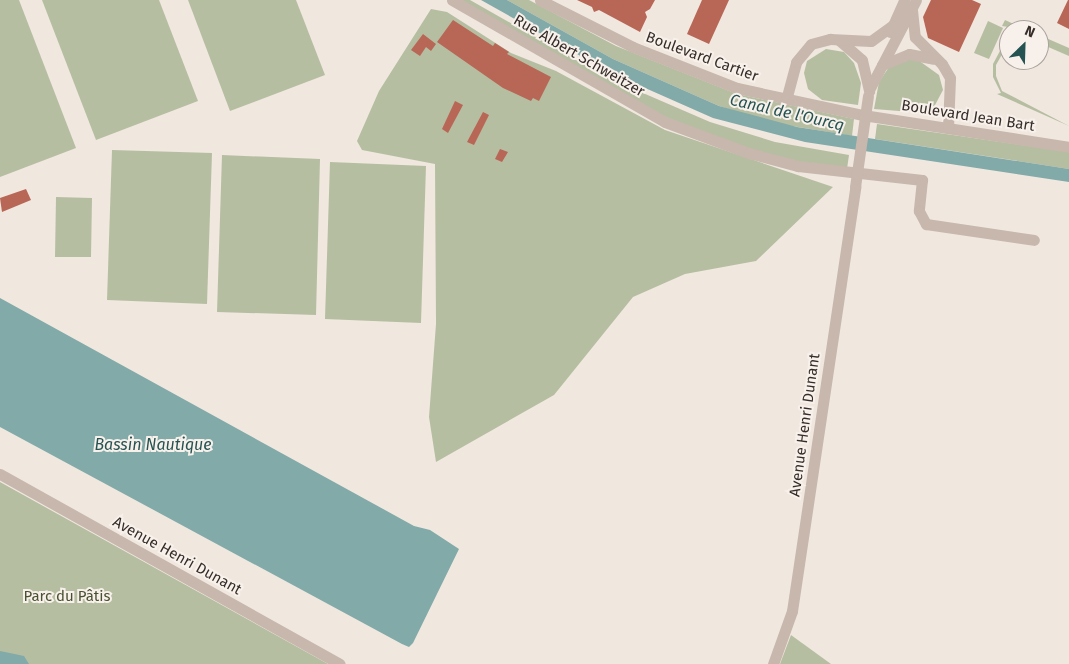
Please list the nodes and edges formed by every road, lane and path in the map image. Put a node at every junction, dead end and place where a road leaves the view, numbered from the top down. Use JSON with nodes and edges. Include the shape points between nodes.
{"nodes":[{"id":1,"x":452,"y":0,"type":"edge"},
{"id":2,"x":540,"y":0,"type":"edge"},
{"id":3,"x":904,"y":0,"type":"edge"},
{"id":4,"x":914,"y":5,"type":"edge"},
{"id":5,"x":892,"y":26,"type":"junction"},
{"id":6,"x":839,"y":40,"type":"junction"},
{"id":7,"x":937,"y":60,"type":"junction"},
{"id":8,"x":882,"y":65,"type":"junction"},
{"id":9,"x":869,"y":87,"type":"junction"},
{"id":10,"x":786,"y":100,"type":"junction"},
{"id":11,"x":863,"y":115,"type":"joint"},
{"id":12,"x":948,"y":128,"type":"junction"},
{"id":13,"x":1069,"y":146,"type":"edge"},
{"id":14,"x":1034,"y":240,"type":"dead end"},
{"id":15,"x":0,"y":474,"type":"edge"},
{"id":16,"x":340,"y":664,"type":"edge"},
{"id":17,"x":773,"y":664,"type":"edge"}],
"edges":[{"from":1,"to":14,"type":"street","name":"Rue Albert Schweitzer","via":[[666,122],[782,162],[922,180],[919,211],[926,224]]},
{"from":2,"to":10,"type":"street","name":"Boulevard Cartier","via":[[595,30],[707,78]]},
{"from":3,"to":5,"type":"street"},
{"from":4,"to":7,"type":"street","via":[[915,37]]},
{"from":4,"to":8,"type":"street"},
{"from":5,"to":6,"type":"street","via":[[870,41]]},
{"from":5,"to":9,"type":"street"},
{"from":6,"to":9,"type":"street","via":[[862,60]]},
{"from":6,"to":10,"type":"street","via":[[821,40],[804,49],[796,62]]},
{"from":7,"to":8,"type":"street","via":[[909,54]]},
{"from":7,"to":12,"type":"street","via":[[947,71],[951,86]]},
{"from":8,"to":9,"type":"street"},
{"from":9,"to":17,"type":"street","name":"Avenue Henri Dunant","bridge":true,"via":[[792,611]]},
{"from":10,"to":11,"type":"street","name":"Boulevard Cartier"},
{"from":11,"to":12,"type":"street","name":"Boulevard Jean Bart"},
{"from":12,"to":13,"type":"street","name":"Boulevard Jean Bart"},
{"from":15,"to":16,"type":"street","name":"Avenue Henri Dunant"}]}
